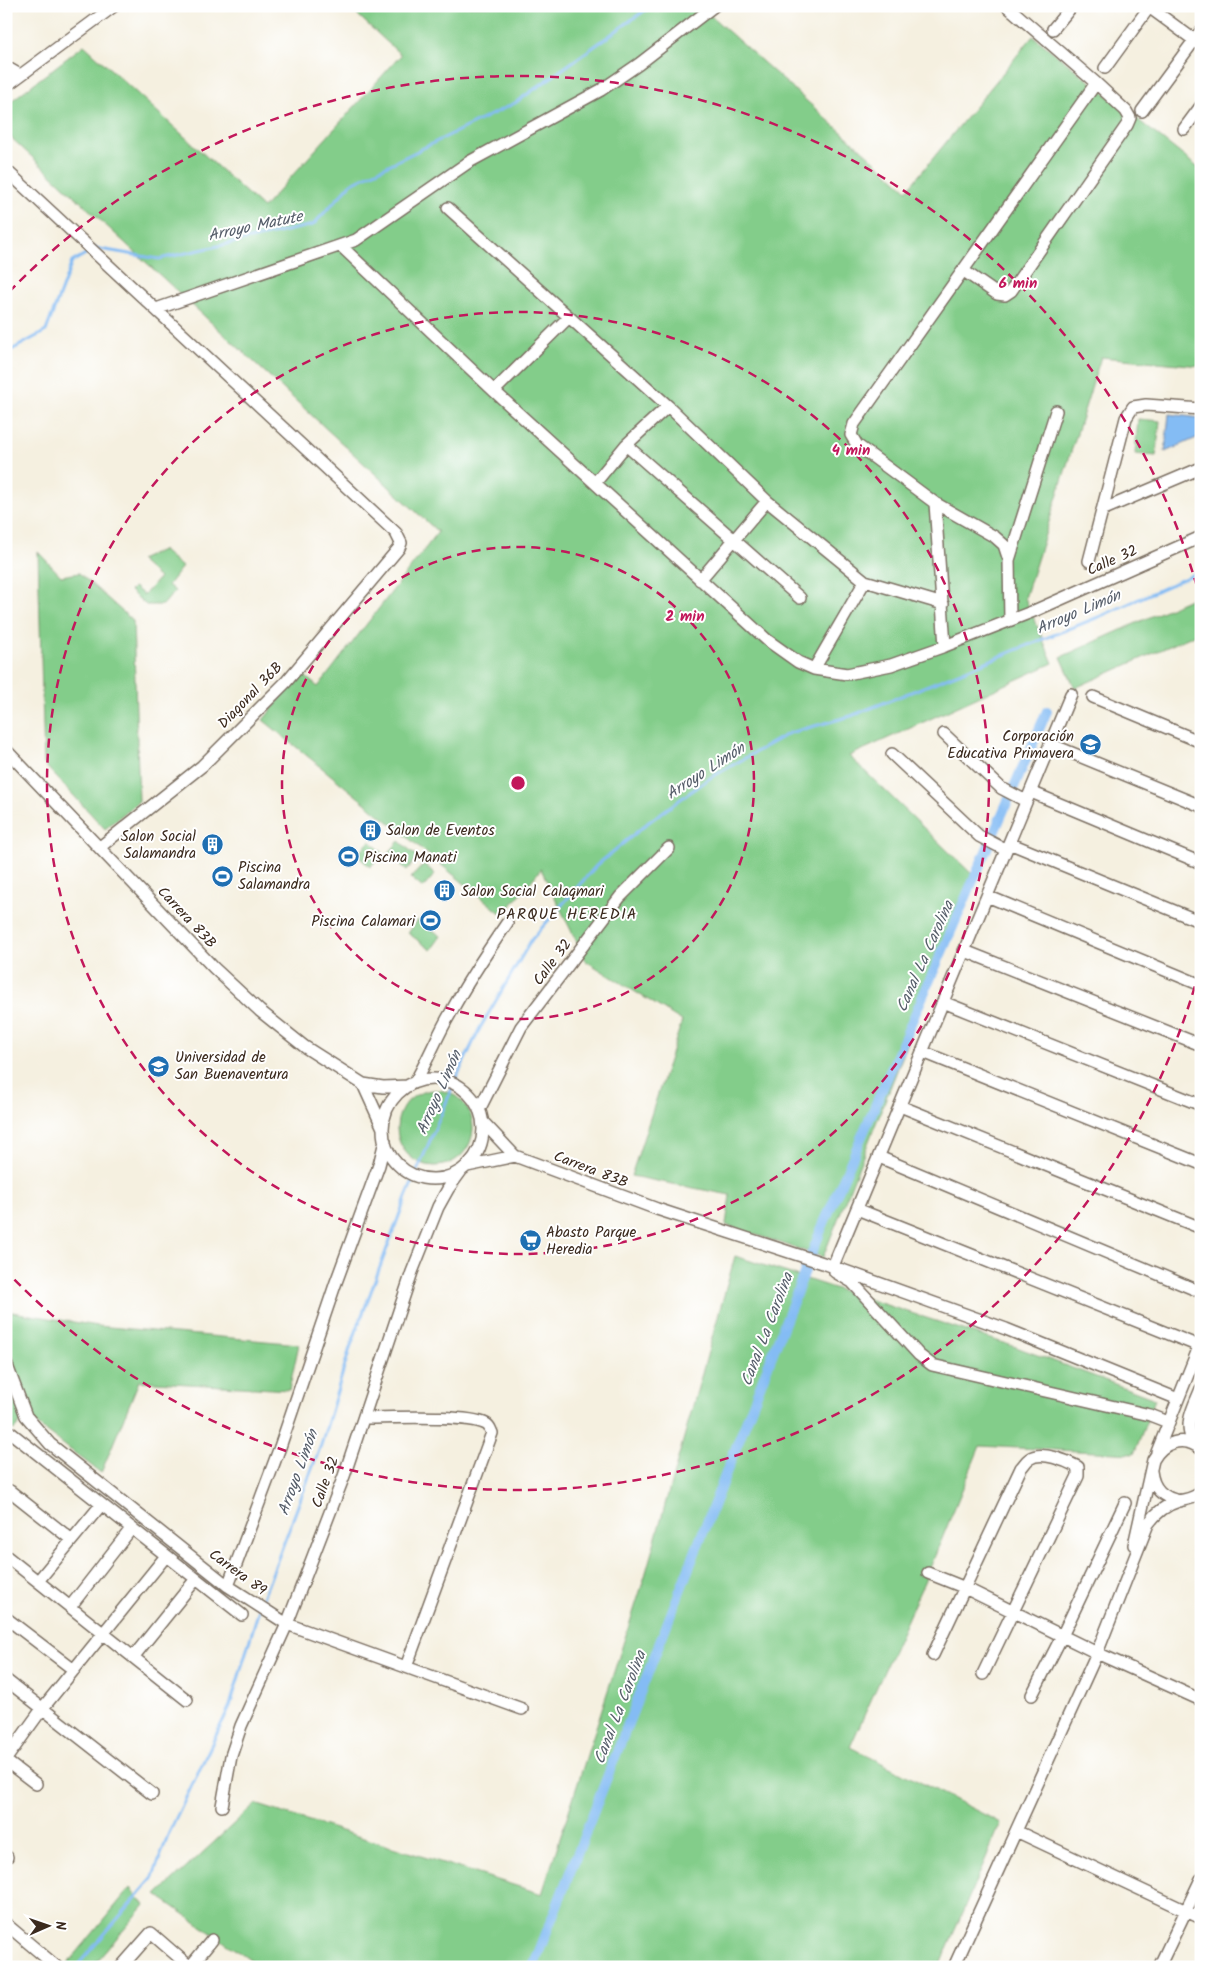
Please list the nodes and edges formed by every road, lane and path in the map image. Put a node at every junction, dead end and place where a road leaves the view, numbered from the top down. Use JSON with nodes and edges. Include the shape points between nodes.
{"nodes":[{"id":1,"x":714,"y":6,"type":"edge"},
{"id":2,"x":1072,"y":6,"type":"edge"},
{"id":3,"x":1149,"y":7,"type":"edge"},
{"id":4,"x":105,"y":8,"type":"edge"},
{"id":5,"x":1013,"y":8,"type":"edge"},
{"id":6,"x":1053,"y":29,"type":"dead end"},
{"id":7,"x":1199,"y":39,"type":"edge"},
{"id":8,"x":6,"y":67,"type":"edge"},
{"id":9,"x":1105,"y":68,"type":"dead end"},
{"id":10,"x":20,"y":75,"type":"junction"},
{"id":11,"x":1096,"y":83,"type":"junction"},
{"id":12,"x":6,"y":86,"type":"edge"},
{"id":13,"x":1201,"y":106,"type":"edge"},
{"id":14,"x":1142,"y":111,"type":"dead end"},
{"id":15,"x":1184,"y":129,"type":"dead end"},
{"id":16,"x":6,"y":170,"type":"edge"},
{"id":17,"x":448,"y":208,"type":"dead end"},
{"id":18,"x":341,"y":246,"type":"junction"},
{"id":19,"x":964,"y":271,"type":"junction"},
{"id":20,"x":156,"y":309,"type":"junction"},
{"id":21,"x":569,"y":317,"type":"junction"},
{"id":22,"x":494,"y":391,"type":"junction"},
{"id":23,"x":668,"y":406,"type":"junction"},
{"id":24,"x":1201,"y":409,"type":"edge"},
{"id":25,"x":1056,"y":412,"type":"dead end"},
{"id":26,"x":626,"y":445,"type":"junction"},
{"id":27,"x":1201,"y":468,"type":"edge"},
{"id":28,"x":595,"y":483,"type":"junction"},
{"id":29,"x":767,"y":501,"type":"junction"},
{"id":30,"x":935,"y":503,"type":"junction"},
{"id":31,"x":1102,"y":510,"type":"junction"},
{"id":32,"x":1201,"y":537,"type":"edge"},
{"id":33,"x":734,"y":540,"type":"junction"},
{"id":34,"x":1009,"y":560,"type":"junction"},
{"id":35,"x":1089,"y":561,"type":"dead end"},
{"id":36,"x":700,"y":580,"type":"junction"},
{"id":37,"x":865,"y":581,"type":"junction"},
{"id":38,"x":800,"y":598,"type":"dead end"},
{"id":39,"x":943,"y":604,"type":"junction"},
{"id":40,"x":1010,"y":620,"type":"junction"},
{"id":41,"x":945,"y":646,"type":"junction"},
{"id":42,"x":814,"y":669,"type":"junction"},
{"id":43,"x":1071,"y":694,"type":"dead end"},
{"id":44,"x":1093,"y":698,"type":"dead end"},
{"id":45,"x":944,"y":734,"type":"dead end"},
{"id":46,"x":1201,"y":742,"type":"edge"},
{"id":47,"x":1050,"y":744,"type":"junction"},
{"id":48,"x":6,"y":750,"type":"edge"},
{"id":49,"x":892,"y":754,"type":"dead end"},
{"id":50,"x":1028,"y":797,"type":"junction"},
{"id":51,"x":1201,"y":806,"type":"edge"},
{"id":52,"x":100,"y":847,"type":"junction"},
{"id":53,"x":1008,"y":847,"type":"junction"},
{"id":54,"x":670,"y":848,"type":"dead end"},
{"id":55,"x":1201,"y":863,"type":"edge"},
{"id":56,"x":987,"y":896,"type":"junction"},
{"id":57,"x":1201,"y":922,"type":"edge"},
{"id":58,"x":507,"y":923,"type":"dead end"},
{"id":59,"x":965,"y":951,"type":"junction"},
{"id":60,"x":1201,"y":985,"type":"edge"},
{"id":61,"x":943,"y":1002,"type":"junction"},
{"id":62,"x":1201,"y":1045,"type":"edge"},
{"id":63,"x":923,"y":1052,"type":"junction"},
{"id":64,"x":363,"y":1084,"type":"junction"},
{"id":65,"x":411,"y":1084,"type":"junction"},
{"id":66,"x":1201,"y":1105,"type":"edge"},
{"id":67,"x":900,"y":1106,"type":"junction"},
{"id":68,"x":479,"y":1110,"type":"junction"},
{"id":69,"x":482,"y":1122,"type":"junction"},
{"id":70,"x":383,"y":1128,"type":"junction"},
{"id":71,"x":384,"y":1141,"type":"junction"},
{"id":72,"x":515,"y":1156,"type":"junction"},
{"id":73,"x":879,"y":1157,"type":"junction"},
{"id":74,"x":1201,"y":1164,"type":"edge"},
{"id":75,"x":464,"y":1168,"type":"junction"},
{"id":76,"x":858,"y":1209,"type":"junction"},
{"id":77,"x":1201,"y":1228,"type":"edge"},
{"id":78,"x":828,"y":1264,"type":"junction"},
{"id":79,"x":1201,"y":1292,"type":"edge"},
{"id":80,"x":1200,"y":1344,"type":"edge"},
{"id":81,"x":6,"y":1363,"type":"edge"},
{"id":82,"x":1201,"y":1389,"type":"edge"},
{"id":83,"x":1178,"y":1399,"type":"junction"},
{"id":84,"x":364,"y":1418,"type":"junction"},
{"id":85,"x":1168,"y":1422,"type":"junction"},
{"id":86,"x":6,"y":1429,"type":"edge"},
{"id":87,"x":1198,"y":1447,"type":"edge"},
{"id":88,"x":1157,"y":1452,"type":"junction"},
{"id":89,"x":1151,"y":1470,"type":"junction"},
{"id":90,"x":1201,"y":1492,"type":"edge"},
{"id":91,"x":6,"y":1495,"type":"edge"},
{"id":92,"x":1180,"y":1501,"type":"junction"},
{"id":93,"x":1125,"y":1503,"type":"dead end"},
{"id":94,"x":101,"y":1505,"type":"junction"},
{"id":95,"x":131,"y":1529,"type":"junction"},
{"id":96,"x":72,"y":1540,"type":"junction"},
{"id":97,"x":6,"y":1556,"type":"edge"},
{"id":98,"x":166,"y":1556,"type":"junction"},
{"id":99,"x":928,"y":1573,"type":"dead end"},
{"id":100,"x":1126,"y":1576,"type":"junction"},
{"id":101,"x":196,"y":1579,"type":"junction"},
{"id":102,"x":38,"y":1581,"type":"junction"},
{"id":103,"x":963,"y":1587,"type":"junction"},
{"id":104,"x":233,"y":1589,"type":"junction"},
{"id":105,"x":70,"y":1607,"type":"junction"},
{"id":106,"x":1013,"y":1612,"type":"junction"},
{"id":107,"x":242,"y":1615,"type":"dead end"},
{"id":108,"x":6,"y":1618,"type":"edge"},
{"id":109,"x":285,"y":1622,"type":"junction"},
{"id":110,"x":104,"y":1634,"type":"junction"},
{"id":111,"x":1062,"y":1636,"type":"junction"},
{"id":112,"x":1097,"y":1653,"type":"junction"},
{"id":113,"x":932,"y":1655,"type":"dead end"},
{"id":114,"x":134,"y":1656,"type":"junction"},
{"id":115,"x":406,"y":1667,"type":"junction"},
{"id":116,"x":74,"y":1670,"type":"junction"},
{"id":117,"x":983,"y":1674,"type":"dead end"},
{"id":118,"x":6,"y":1680,"type":"edge"},
{"id":119,"x":1032,"y":1695,"type":"dead end"},
{"id":120,"x":187,"y":1700,"type":"dead end"},
{"id":121,"x":1201,"y":1700,"type":"edge"},
{"id":122,"x":42,"y":1709,"type":"junction"},
{"id":123,"x":522,"y":1709,"type":"dead end"},
{"id":124,"x":6,"y":1760,"type":"edge"},
{"id":125,"x":36,"y":1784,"type":"dead end"},
{"id":126,"x":152,"y":1794,"type":"dead end"},
{"id":127,"x":222,"y":1806,"type":"dead end"},
{"id":128,"x":1016,"y":1832,"type":"junction"},
{"id":129,"x":1201,"y":1879,"type":"edge"},
{"id":130,"x":1186,"y":1912,"type":"junction"},
{"id":131,"x":1201,"y":1918,"type":"edge"},
{"id":132,"x":6,"y":1925,"type":"edge"},
{"id":133,"x":212,"y":1940,"type":"dead end"},
{"id":134,"x":57,"y":1967,"type":"edge"},
{"id":135,"x":121,"y":1967,"type":"edge"},
{"id":136,"x":190,"y":1967,"type":"edge"},
{"id":137,"x":954,"y":1967,"type":"edge"},
{"id":138,"x":1159,"y":1967,"type":"edge"}],
"edges":[{"from":1,"to":18,"type":"street","via":[[600,90],[469,162],[356,240]]},
{"from":2,"to":6,"type":"street"},
{"from":3,"to":7,"type":"street"},
{"from":3,"to":9,"type":"street"},
{"from":4,"to":10,"type":"street"},
{"from":5,"to":11,"type":"street"},
{"from":7,"to":14,"type":"street"},
{"from":8,"to":10,"type":"street"},
{"from":10,"to":12,"type":"street"},
{"from":11,"to":19,"type":"street"},
{"from":11,"to":19,"type":"street","via":[[1130,118],[1028,267],[1005,295],[997,294]]},
{"from":13,"to":15,"type":"street"},
{"from":16,"to":20,"type":"street"},
{"from":17,"to":21,"type":"street"},
{"from":18,"to":20,"type":"street"},
{"from":18,"to":22,"type":"street","name":"Calle 32"},
{"from":19,"to":30,"type":"street","via":[[854,424],[852,435],[857,445]]},
{"from":20,"to":52,"type":"street","name":"Diagonal 36B","via":[[396,533],[400,543],[286,682],[202,766]]},
{"from":21,"to":22,"type":"street"},
{"from":21,"to":23,"type":"street"},
{"from":22,"to":28,"type":"street","name":"Calle 32"},
{"from":23,"to":26,"type":"street"},
{"from":23,"to":29,"type":"street"},
{"from":24,"to":31,"type":"street","via":[[1146,405],[1133,408],[1126,418]]},
{"from":25,"to":34,"type":"street"},
{"from":26,"to":28,"type":"street"},
{"from":26,"to":33,"type":"street"},
{"from":27,"to":31,"type":"street"},
{"from":28,"to":36,"type":"street","name":"Calle 32"},
{"from":29,"to":33,"type":"street"},
{"from":29,"to":37,"type":"street"},
{"from":30,"to":34,"type":"street","via":[[995,537],[1004,545]]},
{"from":30,"to":39,"type":"street"},
{"from":31,"to":35,"type":"street"},
{"from":32,"to":40,"type":"street","name":"Calle 32"},
{"from":33,"to":36,"type":"street"},
{"from":33,"to":38,"type":"street"},
{"from":34,"to":40,"type":"street"},
{"from":36,"to":42,"type":"street","name":"Calle 32","via":[[767,640]]},
{"from":37,"to":39,"type":"street"},
{"from":37,"to":42,"type":"street"},
{"from":39,"to":41,"type":"street"},
{"from":40,"to":41,"type":"street","name":"Calle 32"},
{"from":41,"to":42,"type":"street","name":"Calle 32","via":[[891,665],[847,674]]},
{"from":43,"to":47,"type":"street"},
{"from":44,"to":46,"type":"street"},
{"from":45,"to":50,"type":"street","via":[[1001,788],[1014,795]]},
{"from":47,"to":50,"type":"street"},
{"from":47,"to":51,"type":"street"},
{"from":48,"to":52,"type":"street","name":"Carrera 83B"},
{"from":49,"to":53,"type":"street","via":[[979,836]]},
{"from":50,"to":53,"type":"street"},
{"from":50,"to":55,"type":"street"},
{"from":52,"to":64,"type":"street","name":"Carrera 83B","via":[[214,968],[260,1011],[306,1047]]},
{"from":53,"to":56,"type":"street"},
{"from":53,"to":57,"type":"street"},
{"from":54,"to":68,"type":"street","name":"Calle 32","via":[[620,896],[521,1027]]},
{"from":56,"to":59,"type":"street"},
{"from":56,"to":60,"type":"street"},
{"from":58,"to":65,"type":"street","via":[[476,968],[448,1016],[430,1056]]},
{"from":59,"to":61,"type":"street"},
{"from":59,"to":62,"type":"street"},
{"from":61,"to":63,"type":"street"},
{"from":61,"to":66,"type":"street"},
{"from":63,"to":67,"type":"street"},
{"from":63,"to":74,"type":"street"},
{"from":64,"to":65,"type":"street","name":"Carrera 83B","via":[[383,1087]]},
{"from":64,"to":70,"type":"street"},
{"from":65,"to":68,"type":"street","via":[[431,1079],[454,1084],[465,1090]]},
{"from":65,"to":70,"type":"street","via":[[390,1104]]},
{"from":67,"to":73,"type":"street"},
{"from":67,"to":77,"type":"street"},
{"from":68,"to":69,"type":"street"},
{"from":69,"to":72,"type":"street"},
{"from":69,"to":75,"type":"street","via":[[480,1146]]},
{"from":70,"to":71,"type":"street"},
{"from":71,"to":75,"type":"street","via":[[400,1167],[418,1177],[439,1179]]},
{"from":71,"to":104,"type":"street","via":[[379,1165],[335,1285]]},
{"from":72,"to":75,"type":"street"},
{"from":72,"to":78,"type":"street","name":"Carrera 83B","via":[[657,1209]]},
{"from":73,"to":76,"type":"street"},
{"from":73,"to":79,"type":"street"},
{"from":75,"to":84,"type":"street","name":"Calle 32","via":[[438,1207],[412,1272]]},
{"from":76,"to":78,"type":"street"},
{"from":76,"to":80,"type":"street"},
{"from":78,"to":83,"type":"street","name":"Carrera 83B","via":[[1006,1329]]},
{"from":78,"to":85,"type":"street","via":[[834,1272],[852,1282],[919,1355],[932,1364],[1150,1415]]},
{"from":80,"to":83,"type":"street"},
{"from":81,"to":104,"type":"street","name":"Carrera 89","via":[[26,1416],[50,1444]]},
{"from":82,"to":87,"type":"street","via":[[1189,1423],[1189,1434]]},
{"from":83,"to":85,"type":"street"},
{"from":84,"to":109,"type":"street","name":"Calle 32"},
{"from":84,"to":115,"type":"street","via":[[458,1419],[481,1422],[488,1425],[492,1433]]},
{"from":85,"to":88,"type":"street"},
{"from":86,"to":94,"type":"street"},
{"from":87,"to":88,"type":"street","via":[[1185,1441],[1175,1442]]},
{"from":88,"to":89,"type":"street"},
{"from":89,"to":92,"type":"street","via":[[1156,1488],[1171,1499]]},
{"from":89,"to":100,"type":"street"},
{"from":90,"to":92,"type":"street"},
{"from":91,"to":96,"type":"street","via":[[10,1491]]},
{"from":92,"to":100,"type":"street","via":[[1154,1515]]},
{"from":93,"to":111,"type":"street"},
{"from":94,"to":95,"type":"street"},
{"from":94,"to":96,"type":"street"},
{"from":95,"to":98,"type":"street"},
{"from":95,"to":105,"type":"street"},
{"from":96,"to":102,"type":"street"},
{"from":97,"to":102,"type":"street"},
{"from":98,"to":101,"type":"street"},
{"from":98,"to":110,"type":"street"},
{"from":99,"to":103,"type":"street"},
{"from":100,"to":112,"type":"street"},
{"from":101,"to":107,"type":"street"},
{"from":101,"to":114,"type":"street"},
{"from":102,"to":105,"type":"street"},
{"from":103,"to":106,"type":"street"},
{"from":103,"to":106,"type":"street","via":[[1021,1468],[1030,1458],[1039,1456],[1071,1463],[1078,1467],[1078,1476]]},
{"from":103,"to":113,"type":"street"},
{"from":104,"to":109,"type":"street","name":"Carrera 89"},
{"from":105,"to":110,"type":"street"},
{"from":106,"to":111,"type":"street"},
{"from":106,"to":117,"type":"street"},
{"from":108,"to":116,"type":"street"},
{"from":109,"to":115,"type":"street","name":"Carrera 89"},
{"from":109,"to":127,"type":"street","name":"Calle 32","via":[[241,1726],[231,1756]]},
{"from":110,"to":114,"type":"street"},
{"from":110,"to":116,"type":"street"},
{"from":111,"to":112,"type":"street"},
{"from":111,"to":119,"type":"street"},
{"from":112,"to":121,"type":"street"},
{"from":112,"to":128,"type":"street"},
{"from":114,"to":120,"type":"street"},
{"from":115,"to":123,"type":"street","name":"Carrera 89"},
{"from":116,"to":122,"type":"street"},
{"from":118,"to":122,"type":"street"},
{"from":122,"to":124,"type":"street"},
{"from":122,"to":126,"type":"street"},
{"from":124,"to":125,"type":"street"},
{"from":128,"to":130,"type":"street"},
{"from":128,"to":137,"type":"street"},
{"from":129,"to":130,"type":"street"},
{"from":130,"to":131,"type":"street"},
{"from":130,"to":138,"type":"street"},
{"from":132,"to":134,"type":"street"},
{"from":133,"to":136,"type":"street"},
{"from":135,"to":136,"type":"street","via":[[151,1932]]}]}
